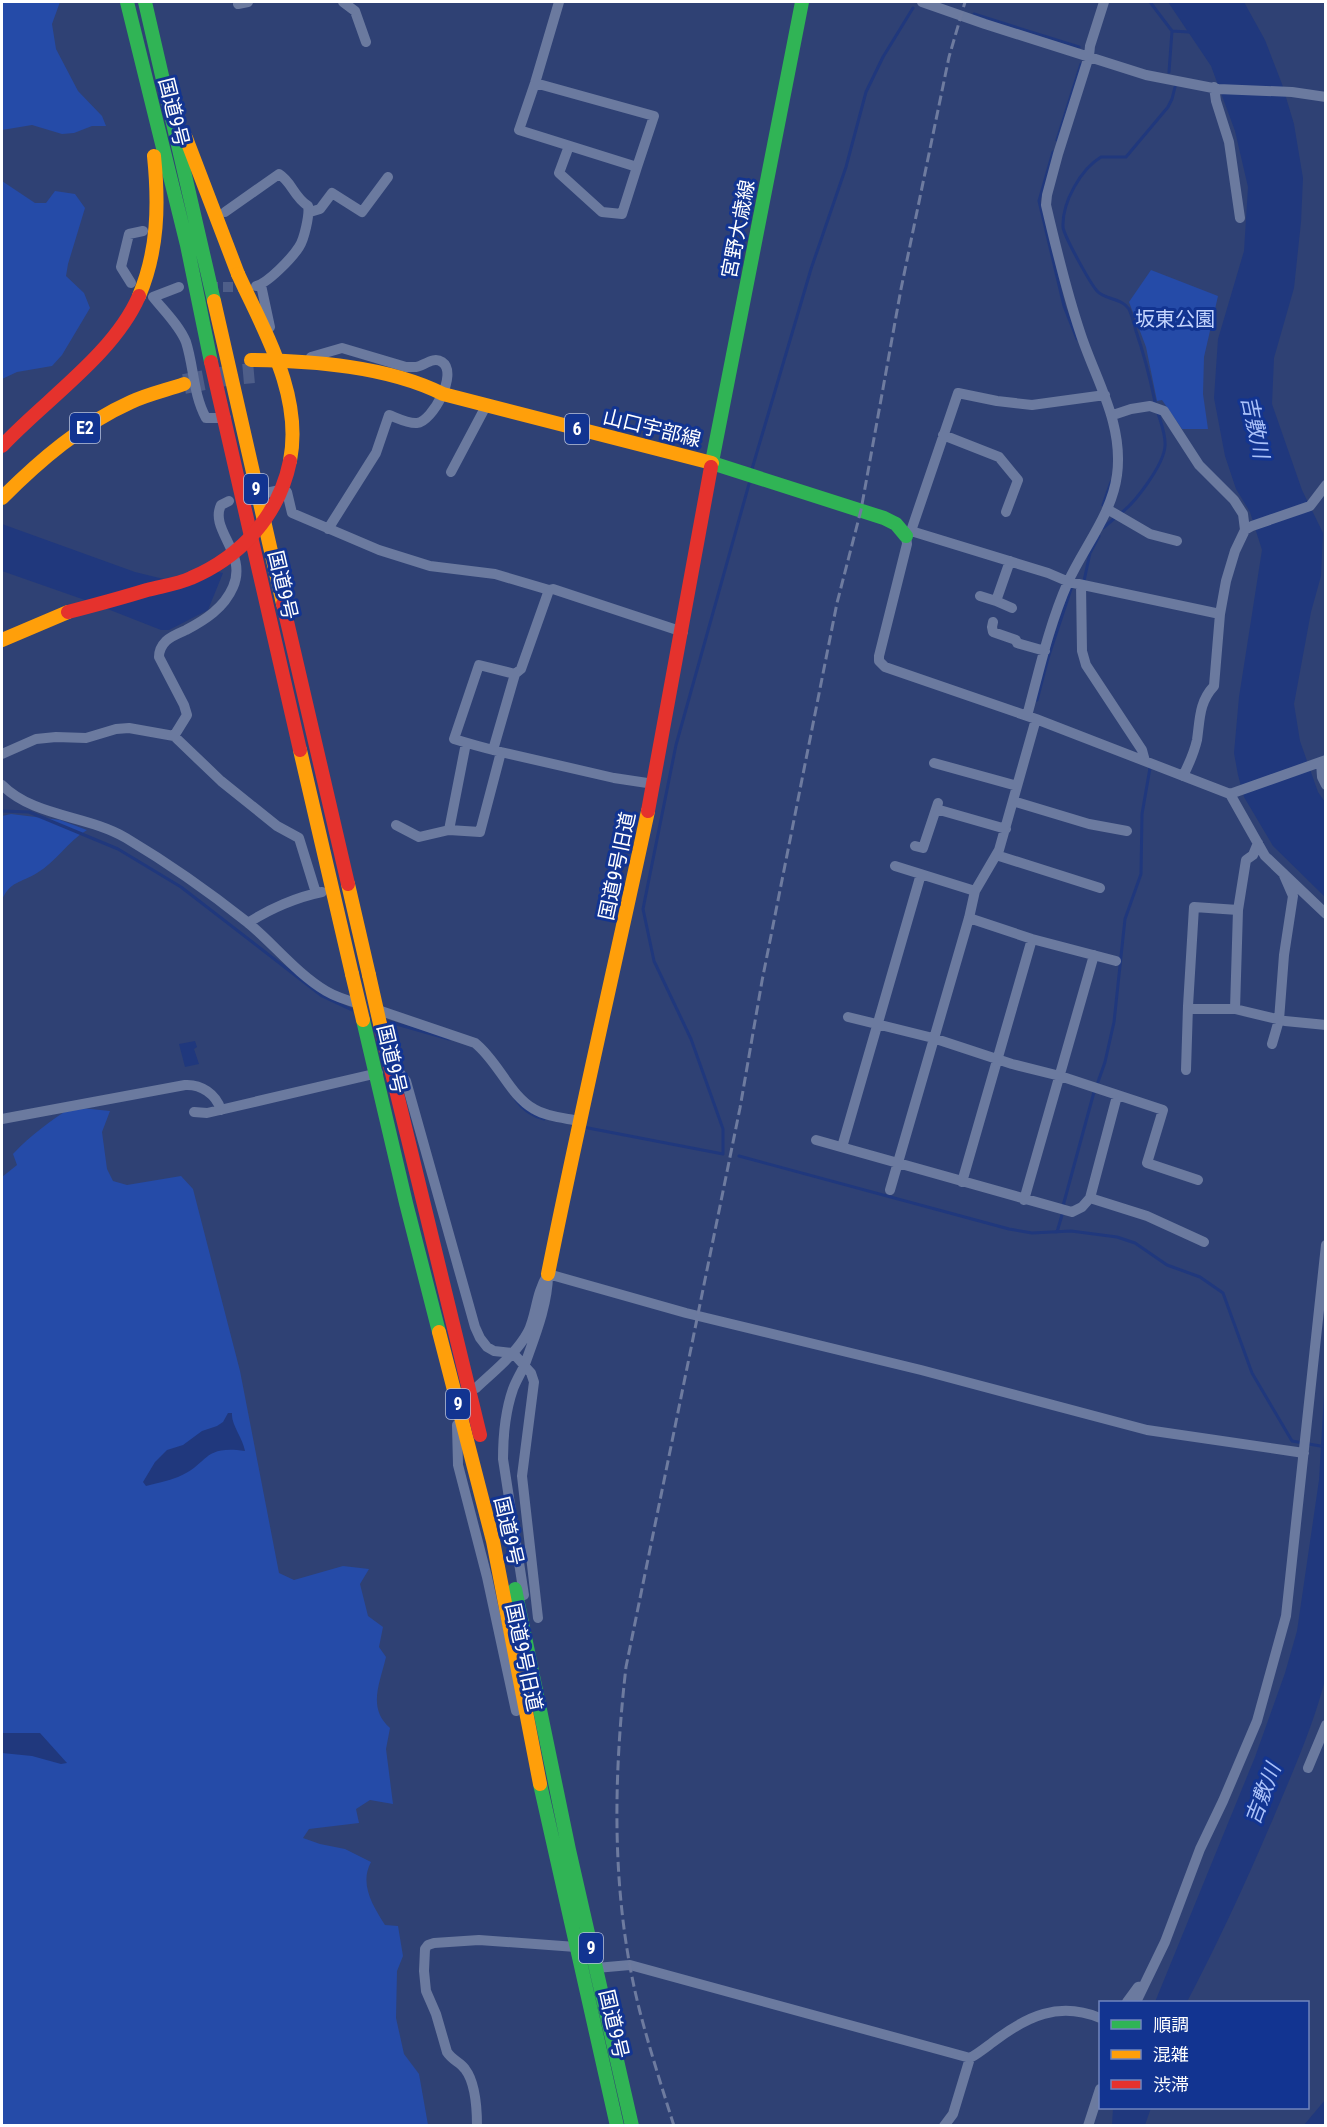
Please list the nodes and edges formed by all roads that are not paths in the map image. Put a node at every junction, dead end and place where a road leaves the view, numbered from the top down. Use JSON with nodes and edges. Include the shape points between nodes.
{"nodes":[{"id":1,"x":123,"y":2,"type":"edge"},
{"id":2,"x":127,"y":2,"type":"edge"},
{"id":3,"x":145,"y":2,"type":"edge"},
{"id":4,"x":343,"y":2,"type":"edge"},
{"id":5,"x":559,"y":2,"type":"edge"},
{"id":6,"x":802,"y":2,"type":"edge"},
{"id":7,"x":922,"y":2,"type":"edge"},
{"id":8,"x":1104,"y":2,"type":"edge"},
{"id":9,"x":366,"y":42,"type":"dead end"},
{"id":10,"x":1089,"y":56,"type":"junction"},
{"id":11,"x":164,"y":83,"type":"junction"},
{"id":12,"x":535,"y":83,"type":"junction"},
{"id":13,"x":1216,"y":88,"type":"junction"},
{"id":14,"x":1326,"y":97,"type":"edge"},
{"id":15,"x":569,"y":146,"type":"junction"},
{"id":16,"x":637,"y":167,"type":"junction"},
{"id":17,"x":388,"y":177,"type":"dead end"},
{"id":18,"x":225,"y":212,"type":"dead end"},
{"id":19,"x":310,"y":212,"type":"junction"},
{"id":20,"x":1240,"y":218,"type":"dead end"},
{"id":21,"x":143,"y":231,"type":"dead end"},
{"id":22,"x":131,"y":283,"type":"dead end"},
{"id":23,"x":179,"y":287,"type":"dead end"},
{"id":24,"x":253,"y":367,"type":"tunnel mouth"},
{"id":25,"x":443,"y":394,"type":"junction"},
{"id":26,"x":1105,"y":395,"type":"junction"},
{"id":27,"x":486,"y":406,"type":"junction"},
{"id":28,"x":239,"y":414,"type":"junction"},
{"id":29,"x":1113,"y":415,"type":"junction"},
{"id":30,"x":224,"y":419,"type":"junction"},
{"id":31,"x":943,"y":435,"type":"junction"},
{"id":32,"x":2,"y":446,"type":"edge"},
{"id":33,"x":712,"y":463,"type":"junction"},
{"id":34,"x":451,"y":472,"type":"dead end"},
{"id":35,"x":2,"y":482,"type":"edge"},
{"id":36,"x":1326,"y":485,"type":"edge"},
{"id":37,"x":266,"y":493,"type":"dead end"},
{"id":38,"x":2,"y":498,"type":"edge"},
{"id":39,"x":229,"y":501,"type":"dead end"},
{"id":40,"x":1107,"y":508,"type":"junction"},
{"id":41,"x":1006,"y":512,"type":"dead end"},
{"id":42,"x":1248,"y":528,"type":"junction"},
{"id":43,"x":328,"y":529,"type":"junction"},
{"id":44,"x":909,"y":534,"type":"junction"},
{"id":45,"x":1177,"y":541,"type":"dead end"},
{"id":46,"x":1010,"y":561,"type":"junction"},
{"id":47,"x":1069,"y":582,"type":"junction"},
{"id":48,"x":1081,"y":585,"type":"junction"},
{"id":49,"x":549,"y":590,"type":"junction"},
{"id":50,"x":980,"y":596,"type":"dead end"},
{"id":51,"x":996,"y":601,"type":"junction"},
{"id":52,"x":1012,"y":608,"type":"dead end"},
{"id":53,"x":1221,"y":614,"type":"junction"},
{"id":54,"x":993,"y":622,"type":"dead end"},
{"id":55,"x":683,"y":632,"type":"junction"},
{"id":56,"x":2,"y":640,"type":"edge"},
{"id":57,"x":1045,"y":651,"type":"junction"},
{"id":58,"x":515,"y":674,"type":"junction"},
{"id":59,"x":1031,"y":718,"type":"junction"},
{"id":60,"x":174,"y":736,"type":"junction"},
{"id":61,"x":466,"y":743,"type":"junction"},
{"id":62,"x":497,"y":751,"type":"junction"},
{"id":63,"x":2,"y":754,"type":"edge"},
{"id":64,"x":1145,"y":761,"type":"junction"},
{"id":65,"x":1323,"y":761,"type":"edge"},
{"id":66,"x":934,"y":763,"type":"dead end"},
{"id":67,"x":1183,"y":776,"type":"junction"},
{"id":68,"x":2,"y":784,"type":"edge"},
{"id":69,"x":654,"y":784,"type":"junction"},
{"id":70,"x":1326,"y":785,"type":"edge"},
{"id":71,"x":1017,"y":786,"type":"junction"},
{"id":72,"x":1234,"y":792,"type":"junction"},
{"id":73,"x":1013,"y":801,"type":"junction"},
{"id":74,"x":396,"y":825,"type":"dead end"},
{"id":75,"x":1006,"y":829,"type":"junction"},
{"id":76,"x":449,"y":830,"type":"junction"},
{"id":77,"x":1127,"y":831,"type":"dead end"},
{"id":78,"x":1258,"y":843,"type":"junction"},
{"id":79,"x":923,"y":848,"type":"dead end"},
{"id":80,"x":996,"y":855,"type":"junction"},
{"id":81,"x":895,"y":866,"type":"dead end"},
{"id":82,"x":1283,"y":873,"type":"junction"},
{"id":83,"x":921,"y":874,"type":"junction"},
{"id":84,"x":1100,"y":888,"type":"dead end"},
{"id":85,"x":333,"y":890,"type":"junction"},
{"id":86,"x":975,"y":891,"type":"junction"},
{"id":87,"x":316,"y":893,"type":"junction"},
{"id":88,"x":1238,"y":910,"type":"junction"},
{"id":89,"x":1326,"y":914,"type":"edge"},
{"id":90,"x":969,"y":918,"type":"junction"},
{"id":91,"x":248,"y":923,"type":"junction"},
{"id":92,"x":1032,"y":939,"type":"junction"},
{"id":93,"x":1094,"y":955,"type":"junction"},
{"id":94,"x":1116,"y":961,"type":"dead end"},
{"id":95,"x":1188,"y":1009,"type":"junction"},
{"id":96,"x":1235,"y":1009,"type":"junction"},
{"id":97,"x":848,"y":1017,"type":"dead end"},
{"id":98,"x":1279,"y":1020,"type":"junction"},
{"id":99,"x":876,"y":1024,"type":"junction"},
{"id":100,"x":1326,"y":1025,"type":"edge"},
{"id":101,"x":933,"y":1038,"type":"junction"},
{"id":102,"x":1272,"y":1044,"type":"dead end"},
{"id":103,"x":997,"y":1059,"type":"junction"},
{"id":104,"x":390,"y":1070,"type":"junction"},
{"id":105,"x":1186,"y":1070,"type":"dead end"},
{"id":106,"x":375,"y":1073,"type":"junction"},
{"id":107,"x":1060,"y":1076,"type":"junction"},
{"id":108,"x":1117,"y":1096,"type":"junction"},
{"id":109,"x":221,"y":1110,"type":"junction"},
{"id":110,"x":194,"y":1112,"type":"dead end"},
{"id":111,"x":2,"y":1119,"type":"edge"},
{"id":112,"x":579,"y":1121,"type":"junction"},
{"id":113,"x":816,"y":1140,"type":"dead end"},
{"id":114,"x":842,"y":1147,"type":"junction"},
{"id":115,"x":897,"y":1163,"type":"junction"},
{"id":116,"x":1198,"y":1180,"type":"dead end"},
{"id":117,"x":962,"y":1182,"type":"junction"},
{"id":118,"x":890,"y":1190,"type":"dead end"},
{"id":119,"x":1090,"y":1198,"type":"junction"},
{"id":120,"x":1024,"y":1200,"type":"junction"},
{"id":121,"x":1204,"y":1242,"type":"dead end"},
{"id":122,"x":1326,"y":1245,"type":"edge"},
{"id":123,"x":548,"y":1274,"type":"junction"},
{"id":124,"x":513,"y":1353,"type":"junction"},
{"id":125,"x":524,"y":1365,"type":"junction"},
{"id":126,"x":476,"y":1388,"type":"dead end"},
{"id":127,"x":458,"y":1424,"type":"dead end"},
{"id":128,"x":1304,"y":1451,"type":"junction"},
{"id":129,"x":538,"y":1618,"type":"dead end"},
{"id":130,"x":524,"y":1633,"type":"junction"},
{"id":131,"x":1326,"y":1725,"type":"edge"},
{"id":132,"x":1308,"y":1768,"type":"dead end"},
{"id":133,"x":541,"y":1791,"type":"junction"},
{"id":134,"x":576,"y":1947,"type":"junction"},
{"id":135,"x":596,"y":1968,"type":"junction"},
{"id":136,"x":1144,"y":1985,"type":"junction"},
{"id":137,"x":1128,"y":2001,"type":"edge"},
{"id":138,"x":1137,"y":2001,"type":"edge"},
{"id":139,"x":1099,"y":2017,"type":"edge"},
{"id":140,"x":970,"y":2058,"type":"junction"},
{"id":141,"x":1099,"y":2095,"type":"edge"},
{"id":142,"x":477,"y":2126,"type":"edge"},
{"id":143,"x":617,"y":2126,"type":"edge"},
{"id":144,"x":632,"y":2126,"type":"edge"},
{"id":145,"x":944,"y":2126,"type":"edge"},
{"id":146,"x":1088,"y":2126,"type":"edge"}],
"edges":[{"from":1,"to":32,"type":"main road","via":[[155,165],[158,204],[154,253],[147,278],[125,323]]},
{"from":2,"to":30,"type":"main road","name":"国道9号","number":"9","via":[[187,245]]},
{"from":3,"to":11,"type":"main road","name":"国道9号","number":"9"},
{"from":4,"to":9,"type":"street","via":[[355,10]]},
{"from":5,"to":12,"type":"street"},
{"from":6,"to":33,"type":"main road","name":"宮野大歳線"},
{"from":7,"to":10,"type":"street"},
{"from":8,"to":10,"type":"street"},
{"from":10,"to":13,"type":"street","via":[[1146,75]]},
{"from":10,"to":26,"type":"street","via":[[1046,205],[1069,299]]},
{"from":11,"to":28,"type":"main road","name":"国道9号","number":"9"},
{"from":11,"to":56,"type":"main road","bridge":true,"via":[[287,390],[294,442],[285,483],[271,514],[246,544],[210,569],[188,579],[68,612]]},
{"from":12,"to":15,"type":"street","via":[[519,130]]},
{"from":12,"to":16,"type":"street","via":[[654,116]]},
{"from":13,"to":14,"type":"street"},
{"from":13,"to":20,"type":"street"},
{"from":15,"to":16,"type":"street"},
{"from":15,"to":16,"type":"street","via":[[559,173],[602,212],[622,214]]},
{"from":17,"to":19,"type":"street","via":[[362,212],[332,193],[320,210]]},
{"from":18,"to":19,"type":"street","via":[[279,174]]},
{"from":19,"to":25,"type":"street","via":[[300,247],[282,267],[255,286],[272,335],[288,355],[315,357],[342,348],[406,367],[442,362],[449,377]]},
{"from":21,"to":22,"type":"street","via":[[129,234],[121,267]]},
{"from":23,"to":30,"type":"street","via":[[153,297],[176,324],[185,342],[198,404],[206,418]]},
{"from":24,"to":25,"type":"main road","name":"山口宇部線","via":[[305,361],[346,366],[424,384]]},
{"from":25,"to":27,"type":"main road","name":"山口宇部線","number":"6"},
{"from":25,"to":43,"type":"street","via":[[424,421],[415,424],[389,416],[376,453]]},
{"from":26,"to":29,"type":"street"},
{"from":26,"to":31,"type":"street","via":[[1032,405],[958,393]]},
{"from":27,"to":33,"type":"main road","name":"山口宇部線","number":"6"},
{"from":27,"to":34,"type":"street"},
{"from":28,"to":30,"type":"street"},
{"from":28,"to":104,"type":"main road","name":"国道9号","number":"9","bridge":true},
{"from":29,"to":40,"type":"street","via":[[1117,476]]},
{"from":29,"to":42,"type":"street","via":[[1150,406],[1164,411],[1199,465],[1241,509]]},
{"from":30,"to":85,"type":"main road","name":"国道9号","number":"9"},
{"from":31,"to":41,"type":"street","via":[[999,457],[1018,480]]},
{"from":31,"to":44,"type":"street"},
{"from":33,"to":44,"type":"main road","name":"山口宇部線","via":[[884,518]]},
{"from":33,"to":55,"type":"main road","name":"国道9号旧道"},
{"from":35,"to":38,"type":"main road","number":"E2","via":[[35,449],[74,420],[127,391],[184,378],[84,429],[46,456]]},
{"from":36,"to":42,"type":"street","via":[[1310,506]]},
{"from":37,"to":43,"type":"street","via":[[287,492],[292,513]]},
{"from":39,"to":60,"type":"street","via":[[218,510],[218,523],[236,562],[232,588],[214,612],[166,640],[160,649],[159,657],[187,715]]},
{"from":40,"to":45,"type":"street","via":[[1149,534]]},
{"from":40,"to":47,"type":"street"},
{"from":42,"to":53,"type":"street","via":[[1234,551]]},
{"from":43,"to":49,"type":"street","via":[[430,566],[495,574]]},
{"from":44,"to":46,"type":"street"},
{"from":44,"to":59,"type":"street","via":[[879,661],[885,667]]},
{"from":46,"to":47,"type":"street"},
{"from":46,"to":51,"type":"street"},
{"from":47,"to":48,"type":"street"},
{"from":47,"to":57,"type":"street"},
{"from":48,"to":53,"type":"street"},
{"from":48,"to":64,"type":"street","via":[[1082,651],[1086,665],[1142,750]]},
{"from":49,"to":55,"type":"street"},
{"from":49,"to":58,"type":"street","via":[[521,669]]},
{"from":50,"to":51,"type":"street"},
{"from":51,"to":52,"type":"street"},
{"from":53,"to":67,"type":"street","via":[[1214,686],[1200,710],[1197,739]]},
{"from":54,"to":57,"type":"street","via":[[993,632]]},
{"from":55,"to":69,"type":"main road","name":"国道9号旧道"},
{"from":57,"to":59,"type":"street"},
{"from":58,"to":61,"type":"street","via":[[479,665],[454,739]]},
{"from":58,"to":62,"type":"street"},
{"from":59,"to":64,"type":"street"},
{"from":59,"to":71,"type":"street"},
{"from":60,"to":63,"type":"street","via":[[116,729],[86,738],[36,739]]},
{"from":60,"to":87,"type":"street","via":[[221,781],[277,826],[299,838]]},
{"from":61,"to":62,"type":"street"},
{"from":61,"to":76,"type":"street"},
{"from":62,"to":69,"type":"street"},
{"from":62,"to":76,"type":"street","via":[[480,832]]},
{"from":64,"to":67,"type":"street"},
{"from":65,"to":70,"type":"street"},
{"from":65,"to":72,"type":"street"},
{"from":66,"to":71,"type":"street"},
{"from":67,"to":72,"type":"street"},
{"from":68,"to":91,"type":"street","via":[[37,807],[123,837],[184,874]]},
{"from":69,"to":112,"type":"main road","name":"国道9号旧道"},
{"from":71,"to":73,"type":"street"},
{"from":72,"to":78,"type":"street"},
{"from":73,"to":75,"type":"street"},
{"from":73,"to":77,"type":"street"},
{"from":74,"to":76,"type":"street","via":[[419,837]]},
{"from":75,"to":79,"type":"street","via":[[937,806]]},
{"from":75,"to":80,"type":"street"},
{"from":78,"to":82,"type":"street"},
{"from":78,"to":88,"type":"street","via":[[1246,860]]},
{"from":80,"to":84,"type":"street"},
{"from":80,"to":86,"type":"street"},
{"from":81,"to":83,"type":"street"},
{"from":82,"to":89,"type":"street"},
{"from":82,"to":98,"type":"street","via":[[1293,896]]},
{"from":83,"to":86,"type":"street"},
{"from":83,"to":99,"type":"street"},
{"from":85,"to":87,"type":"street"},
{"from":85,"to":106,"type":"main road","name":"国道9号","number":"9","bridge":true},
{"from":86,"to":90,"type":"street"},
{"from":87,"to":91,"type":"street"},
{"from":88,"to":95,"type":"street","via":[[1194,907]]},
{"from":88,"to":96,"type":"street"},
{"from":90,"to":92,"type":"street"},
{"from":90,"to":101,"type":"street"},
{"from":91,"to":112,"type":"street","via":[[327,992],[475,1044],[486,1052],[531,1108]]},
{"from":92,"to":93,"type":"street"},
{"from":92,"to":103,"type":"street"},
{"from":93,"to":94,"type":"street"},
{"from":93,"to":107,"type":"street"},
{"from":95,"to":96,"type":"street"},
{"from":95,"to":105,"type":"street"},
{"from":96,"to":98,"type":"street"},
{"from":97,"to":99,"type":"street"},
{"from":98,"to":100,"type":"street"},
{"from":98,"to":102,"type":"street"},
{"from":99,"to":101,"type":"street"},
{"from":99,"to":114,"type":"street"},
{"from":101,"to":103,"type":"street"},
{"from":101,"to":115,"type":"street"},
{"from":103,"to":107,"type":"street"},
{"from":103,"to":117,"type":"street"},
{"from":104,"to":106,"type":"street"},
{"from":104,"to":124,"type":"street","via":[[399,1072],[405,1081],[480,1338],[495,1351]]},
{"from":104,"to":130,"type":"main road","name":"国道9号","number":"9","via":[[487,1463]]},
{"from":106,"to":109,"type":"street"},
{"from":106,"to":133,"type":"main road","name":"国道9号","number":"9","via":[[493,1540]]},
{"from":107,"to":108,"type":"street"},
{"from":107,"to":120,"type":"street"},
{"from":108,"to":116,"type":"street","via":[[1163,1110],[1147,1163]]},
{"from":108,"to":119,"type":"street"},
{"from":109,"to":110,"type":"street"},
{"from":109,"to":111,"type":"street","via":[[203,1087],[185,1085]]},
{"from":112,"to":123,"type":"main road","name":"国道9号旧道"},
{"from":113,"to":114,"type":"street"},
{"from":114,"to":115,"type":"street"},
{"from":115,"to":117,"type":"street"},
{"from":115,"to":118,"type":"street"},
{"from":117,"to":120,"type":"street"},
{"from":119,"to":120,"type":"street","via":[[1072,1212]]},
{"from":119,"to":121,"type":"street","via":[[1147,1216]]},
{"from":122,"to":128,"type":"street"},
{"from":123,"to":124,"type":"street","name":"国道9号旧道","via":[[540,1287],[528,1331]]},
{"from":123,"to":125,"type":"street","name":"国道9号旧道","via":[[548,1290]]},
{"from":123,"to":128,"type":"street","via":[[1147,1430]]},
{"from":124,"to":125,"type":"street"},
{"from":124,"to":126,"type":"street","name":"国道9号旧道"},
{"from":125,"to":129,"type":"street","via":[[534,1382],[522,1476]]},
{"from":125,"to":130,"type":"street","name":"国道9号旧道","via":[[508,1407],[503,1458],[525,1601]]},
{"from":127,"to":133,"type":"street","name":"国道9号旧道","via":[[458,1465],[528,1764]]},
{"from":128,"to":136,"type":"street","via":[[1286,1616],[1257,1721]]},
{"from":130,"to":135,"type":"main road","name":"国道9号","number":"9"},
{"from":131,"to":132,"type":"street"},
{"from":133,"to":134,"type":"main road","name":"国道9号","number":"9"},
{"from":134,"to":142,"type":"street","via":[[479,1940],[434,1943],[425,1950],[428,1998],[450,2058],[466,2069]]},
{"from":134,"to":143,"type":"main road","name":"国道9号","number":"9"},
{"from":135,"to":140,"type":"street","via":[[630,1965]]},
{"from":135,"to":144,"type":"main road","name":"国道9号","number":"9"},
{"from":136,"to":137,"type":"street"},
{"from":136,"to":138,"type":"street"},
{"from":139,"to":140,"type":"street","via":[[1064,2009],[1045,2013],[1022,2023]]},
{"from":140,"to":145,"type":"street","via":[[953,2114]]},
{"from":141,"to":146,"type":"street"}]}
